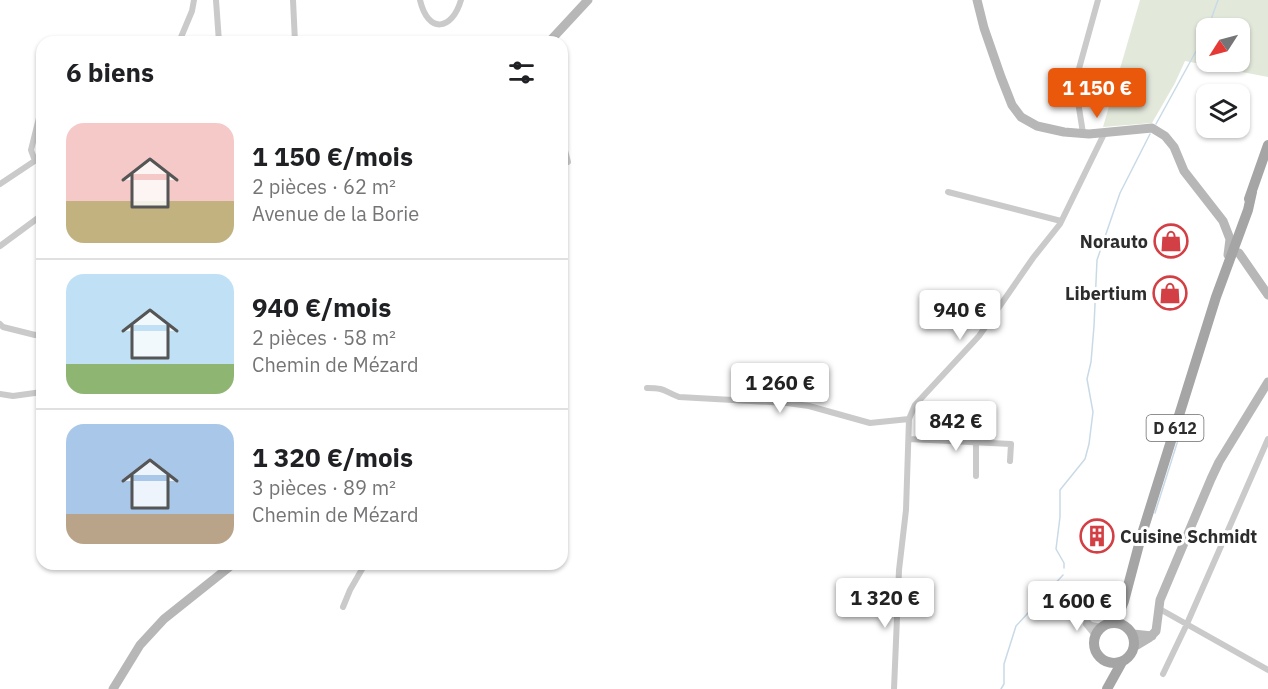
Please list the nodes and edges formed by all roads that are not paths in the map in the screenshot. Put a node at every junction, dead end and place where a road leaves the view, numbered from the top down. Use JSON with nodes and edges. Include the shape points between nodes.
{"nodes":[{"id":1,"x":194,"y":0,"type":"edge"},
{"id":2,"x":216,"y":0,"type":"edge"},
{"id":3,"x":293,"y":0,"type":"edge"},
{"id":4,"x":420,"y":0,"type":"edge"},
{"id":5,"x":461,"y":0,"type":"edge"},
{"id":6,"x":588,"y":0,"type":"edge"},
{"id":7,"x":977,"y":0,"type":"edge"},
{"id":8,"x":1098,"y":0,"type":"edge"},
{"id":9,"x":182,"y":36,"type":"edge"},
{"id":10,"x":219,"y":36,"type":"edge"},
{"id":11,"x":295,"y":36,"type":"edge"},
{"id":12,"x":555,"y":36,"type":"edge"},
{"id":13,"x":36,"y":130,"type":"edge"},
{"id":14,"x":1105,"y":132,"type":"junction"},
{"id":15,"x":1083,"y":134,"type":"junction"},
{"id":16,"x":1268,"y":146,"type":"edge"},
{"id":17,"x":35,"y":161,"type":"joint"},
{"id":18,"x":0,"y":184,"type":"edge"},
{"id":19,"x":948,"y":192,"type":"dead end"},
{"id":20,"x":36,"y":219,"type":"edge"},
{"id":21,"x":1061,"y":221,"type":"junction"},
{"id":22,"x":1223,"y":221,"type":"junction"},
{"id":23,"x":1237,"y":239,"type":"junction"},
{"id":24,"x":0,"y":246,"type":"edge"},
{"id":25,"x":1239,"y":253,"type":"dead end"},
{"id":26,"x":1225,"y":276,"type":"junction"},
{"id":27,"x":1268,"y":295,"type":"edge"},
{"id":28,"x":0,"y":324,"type":"edge"},
{"id":29,"x":36,"y":335,"type":"edge"},
{"id":30,"x":1268,"y":382,"type":"edge"},
{"id":31,"x":647,"y":388,"type":"dead end"},
{"id":32,"x":36,"y":393,"type":"edge"},
{"id":33,"x":0,"y":394,"type":"edge"},
{"id":34,"x":909,"y":419,"type":"junction"},
{"id":35,"x":909,"y":439,"type":"junction"},
{"id":36,"x":1268,"y":439,"type":"edge"},
{"id":37,"x":976,"y":442,"type":"junction"},
{"id":38,"x":1267,"y":447,"type":"edge"},
{"id":39,"x":1010,"y":461,"type":"dead end"},
{"id":40,"x":976,"y":476,"type":"dead end"},
{"id":41,"x":1150,"y":512,"type":"junction"},
{"id":42,"x":226,"y":570,"type":"edge"},
{"id":43,"x":362,"y":570,"type":"edge"},
{"id":44,"x":343,"y":607,"type":"dead end"},
{"id":45,"x":1158,"y":608,"type":"junction"},
{"id":46,"x":1115,"y":623,"type":"junction"},
{"id":47,"x":1187,"y":623,"type":"junction"},
{"id":48,"x":1130,"y":630,"type":"junction"},
{"id":49,"x":1152,"y":636,"type":"junction"},
{"id":50,"x":1134,"y":647,"type":"junction"},
{"id":51,"x":1104,"y":662,"type":"junction"},
{"id":52,"x":1122,"y":663,"type":"junction"},
{"id":53,"x":1268,"y":670,"type":"edge"},
{"id":54,"x":1163,"y":674,"type":"dead end"},
{"id":55,"x":113,"y":689,"type":"edge"},
{"id":56,"x":894,"y":689,"type":"edge"},
{"id":57,"x":1107,"y":689,"type":"edge"}],
"edges":[{"from":1,"to":9,"type":"street"},
{"from":2,"to":10,"type":"street"},
{"from":3,"to":11,"type":"street"},
{"from":4,"to":5,"type":"street","via":[[426,17],[441,25],[451,21]]},
{"from":6,"to":12,"type":"street"},
{"from":7,"to":15,"type":"street","via":[[1001,77],[1021,117],[1037,126]]},
{"from":8,"to":15,"type":"street","via":[[1075,83]]},
{"from":13,"to":17,"type":"street","via":[[31,150]]},
{"from":14,"to":15,"type":"street"},
{"from":14,"to":21,"type":"street"},
{"from":14,"to":22,"type":"street","via":[[1152,128],[1165,136],[1184,171]]},
{"from":16,"to":23,"type":"main road","number":"D 612"},
{"from":17,"to":18,"type":"street"},
{"from":19,"to":21,"type":"street"},
{"from":20,"to":24,"type":"street"},
{"from":21,"to":34,"type":"street","via":[[979,336],[915,405]]},
{"from":22,"to":23,"type":"street","via":[[1236,231]]},
{"from":22,"to":26,"type":"street","via":[[1230,239]]},
{"from":23,"to":26,"type":"main road","number":"D 612"},
{"from":25,"to":27,"type":"street"},
{"from":26,"to":41,"type":"main road","number":"D 612"},
{"from":28,"to":29,"type":"street"},
{"from":30,"to":45,"type":"street","via":[[1219,462]]},
{"from":31,"to":34,"type":"street","via":[[664,388],[678,397],[809,406],[870,423]]},
{"from":32,"to":33,"type":"street"},
{"from":34,"to":35,"type":"street"},
{"from":35,"to":37,"type":"street"},
{"from":35,"to":56,"type":"street"},
{"from":36,"to":38,"type":"street"},
{"from":37,"to":39,"type":"street","via":[[1011,444]]},
{"from":37,"to":40,"type":"street"},
{"from":38,"to":47,"type":"street"},
{"from":41,"to":46,"type":"main road","number":"D 612"},
{"from":41,"to":48,"type":"main road","number":"D 612","via":[[1128,603]]},
{"from":42,"to":55,"type":"street","via":[[140,645]]},
{"from":43,"to":44,"type":"street"},
{"from":45,"to":47,"type":"street"},
{"from":45,"to":49,"type":"street","via":[[1158,628]]},
{"from":46,"to":48,"type":"main road"},
{"from":46,"to":51,"type":"main road","via":[[1099,631],[1094,647]]},
{"from":47,"to":53,"type":"street"},
{"from":47,"to":54,"type":"street"},
{"from":48,"to":49,"type":"street"},
{"from":48,"to":50,"type":"main road"},
{"from":49,"to":50,"type":"street"},
{"from":50,"to":52,"type":"main road"},
{"from":51,"to":52,"type":"main road"},
{"from":51,"to":57,"type":"main road"},
{"from":52,"to":57,"type":"main road"}]}
